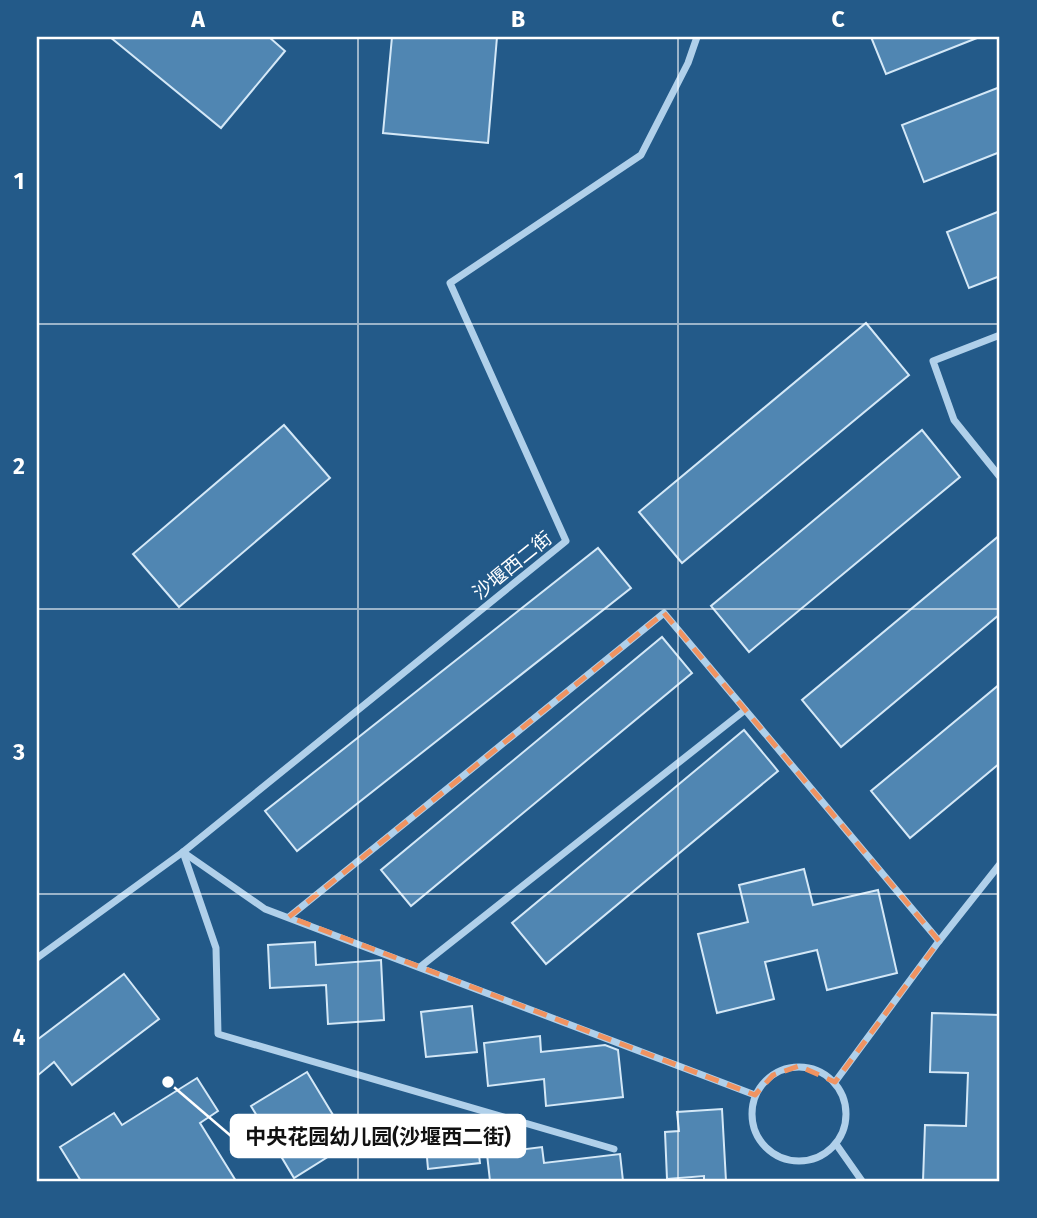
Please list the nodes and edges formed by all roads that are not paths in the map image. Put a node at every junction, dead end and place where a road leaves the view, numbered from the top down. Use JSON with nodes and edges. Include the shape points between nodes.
{"nodes":[{"id":1,"x":696,"y":37,"type":"edge"},
{"id":2,"x":1000,"y":335,"type":"edge"},
{"id":3,"x":1000,"y":477,"type":"edge"},
{"id":4,"x":745,"y":710,"type":"junction"},
{"id":5,"x":183,"y":852,"type":"junction"},
{"id":6,"x":1000,"y":864,"type":"edge"},
{"id":7,"x":289,"y":917,"type":"junction"},
{"id":8,"x":939,"y":941,"type":"junction"},
{"id":9,"x":37,"y":958,"type":"edge"},
{"id":10,"x":420,"y":967,"type":"junction"},
{"id":11,"x":835,"y":1082,"type":"junction"},
{"id":12,"x":755,"y":1095,"type":"junction"},
{"id":13,"x":836,"y":1144,"type":"junction"},
{"id":14,"x":614,"y":1149,"type":"dead end"},
{"id":15,"x":862,"y":1181,"type":"edge"}],
"edges":[{"from":1,"to":5,"type":"street","name":"沙堰西二街","via":[[688,63],[641,155],[450,283],[566,541]]},
{"from":2,"to":3,"type":"street","via":[[933,360],[954,420]]},
{"from":4,"to":7,"type":"street","via":[[664,614]]},
{"from":4,"to":8,"type":"street"},
{"from":4,"to":10,"type":"street"},
{"from":5,"to":7,"type":"street","via":[[265,909]]},
{"from":5,"to":9,"type":"street","name":"沙堰西二街"},
{"from":5,"to":14,"type":"street","via":[[216,948],[218,1034]]},
{"from":6,"to":8,"type":"street"},
{"from":7,"to":10,"type":"street"},
{"from":8,"to":11,"type":"street"},
{"from":10,"to":12,"type":"street"},
{"from":11,"to":12,"type":"street","via":[[824,1073],[799,1066],[773,1074]]},
{"from":11,"to":13,"type":"street","via":[[846,1106],[843,1133]]},
{"from":12,"to":13,"type":"street","via":[[752,1122],[774,1155],[800,1162],[826,1154]]},
{"from":13,"to":15,"type":"street"}]}
